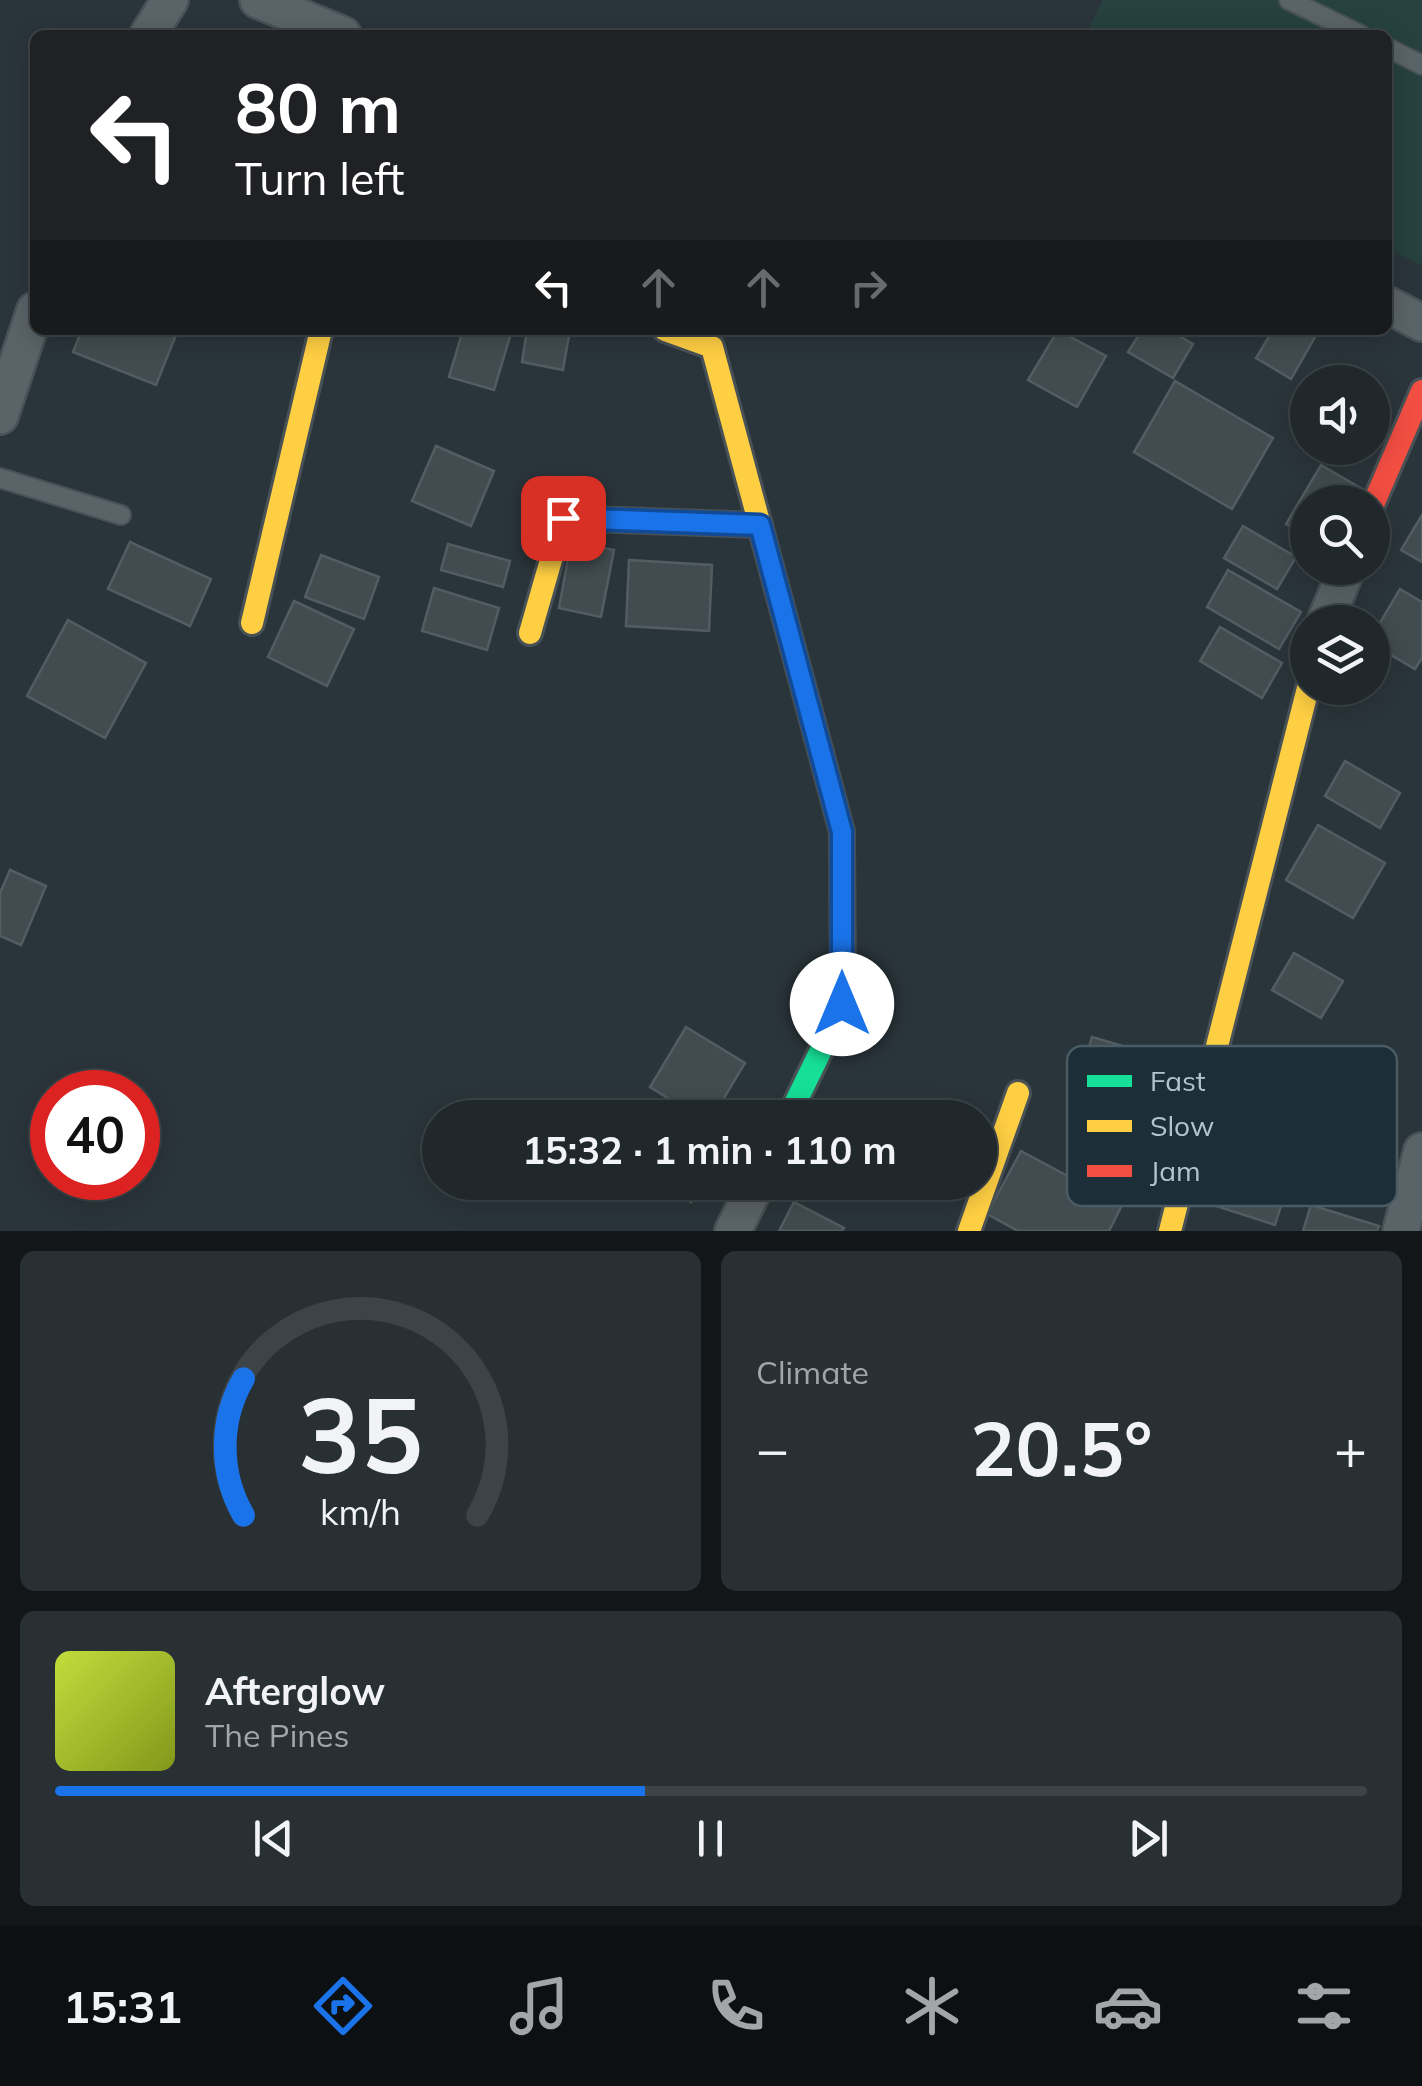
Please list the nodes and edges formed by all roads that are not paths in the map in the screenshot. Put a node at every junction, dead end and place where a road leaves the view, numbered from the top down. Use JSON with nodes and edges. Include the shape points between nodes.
{"nodes":[{"id":1,"x":170,"y":0,"type":"edge"},
{"id":2,"x":258,"y":0,"type":"edge"},
{"id":3,"x":1289,"y":0,"type":"edge"},
{"id":4,"x":151,"y":30,"type":"edge"},
{"id":5,"x":332,"y":30,"type":"edge"},
{"id":6,"x":1351,"y":30,"type":"edge"},
{"id":7,"x":1392,"y":50,"type":"edge"},
{"id":8,"x":1422,"y":65,"type":"edge"},
{"id":9,"x":30,"y":325,"type":"edge"},
{"id":10,"x":321,"y":335,"type":"edge"},
{"id":11,"x":679,"y":335,"type":"edge"},
{"id":12,"x":1422,"y":392,"type":"edge"},
{"id":13,"x":0,"y":416,"type":"edge"},
{"id":14,"x":0,"y":478,"type":"edge"},
{"id":15,"x":1382,"y":485,"type":"edge"},
{"id":16,"x":121,"y":515,"type":"dead end"},
{"id":17,"x":760,"y":525,"type":"junction"},
{"id":18,"x":252,"y":623,"type":"dead end"},
{"id":19,"x":530,"y":633,"type":"dead end"},
{"id":20,"x":1304,"y":705,"type":"edge"},
{"id":21,"x":1217,"y":1046,"type":"edge"},
{"id":22,"x":1018,"y":1092,"type":"dead end"},
{"id":23,"x":797,"y":1100,"type":"edge"},
{"id":24,"x":1422,"y":1151,"type":"edge"},
{"id":25,"x":748,"y":1200,"type":"edge"},
{"id":26,"x":1176,"y":1206,"type":"edge"},
{"id":27,"x":733,"y":1231,"type":"edge"},
{"id":28,"x":970,"y":1231,"type":"edge"},
{"id":29,"x":1170,"y":1231,"type":"edge"},
{"id":30,"x":1402,"y":1231,"type":"edge"}],
"edges":[{"from":1,"to":4,"type":"street"},
{"from":2,"to":5,"type":"street"},
{"from":3,"to":6,"type":"lane"},
{"from":7,"to":8,"type":"lane"},
{"from":9,"to":13,"type":"street"},
{"from":10,"to":18,"type":"street"},
{"from":11,"to":17,"type":"street","via":[[712,347]]},
{"from":12,"to":15,"type":"street"},
{"from":14,"to":16,"type":"lane"},
{"from":17,"to":19,"type":"street","via":[[563,518]]},
{"from":17,"to":23,"type":"street","via":[[842,832],[842,1004]]},
{"from":20,"to":21,"type":"street"},
{"from":22,"to":28,"type":"street"},
{"from":24,"to":30,"type":"street"},
{"from":25,"to":27,"type":"street"},
{"from":26,"to":29,"type":"street"}]}
